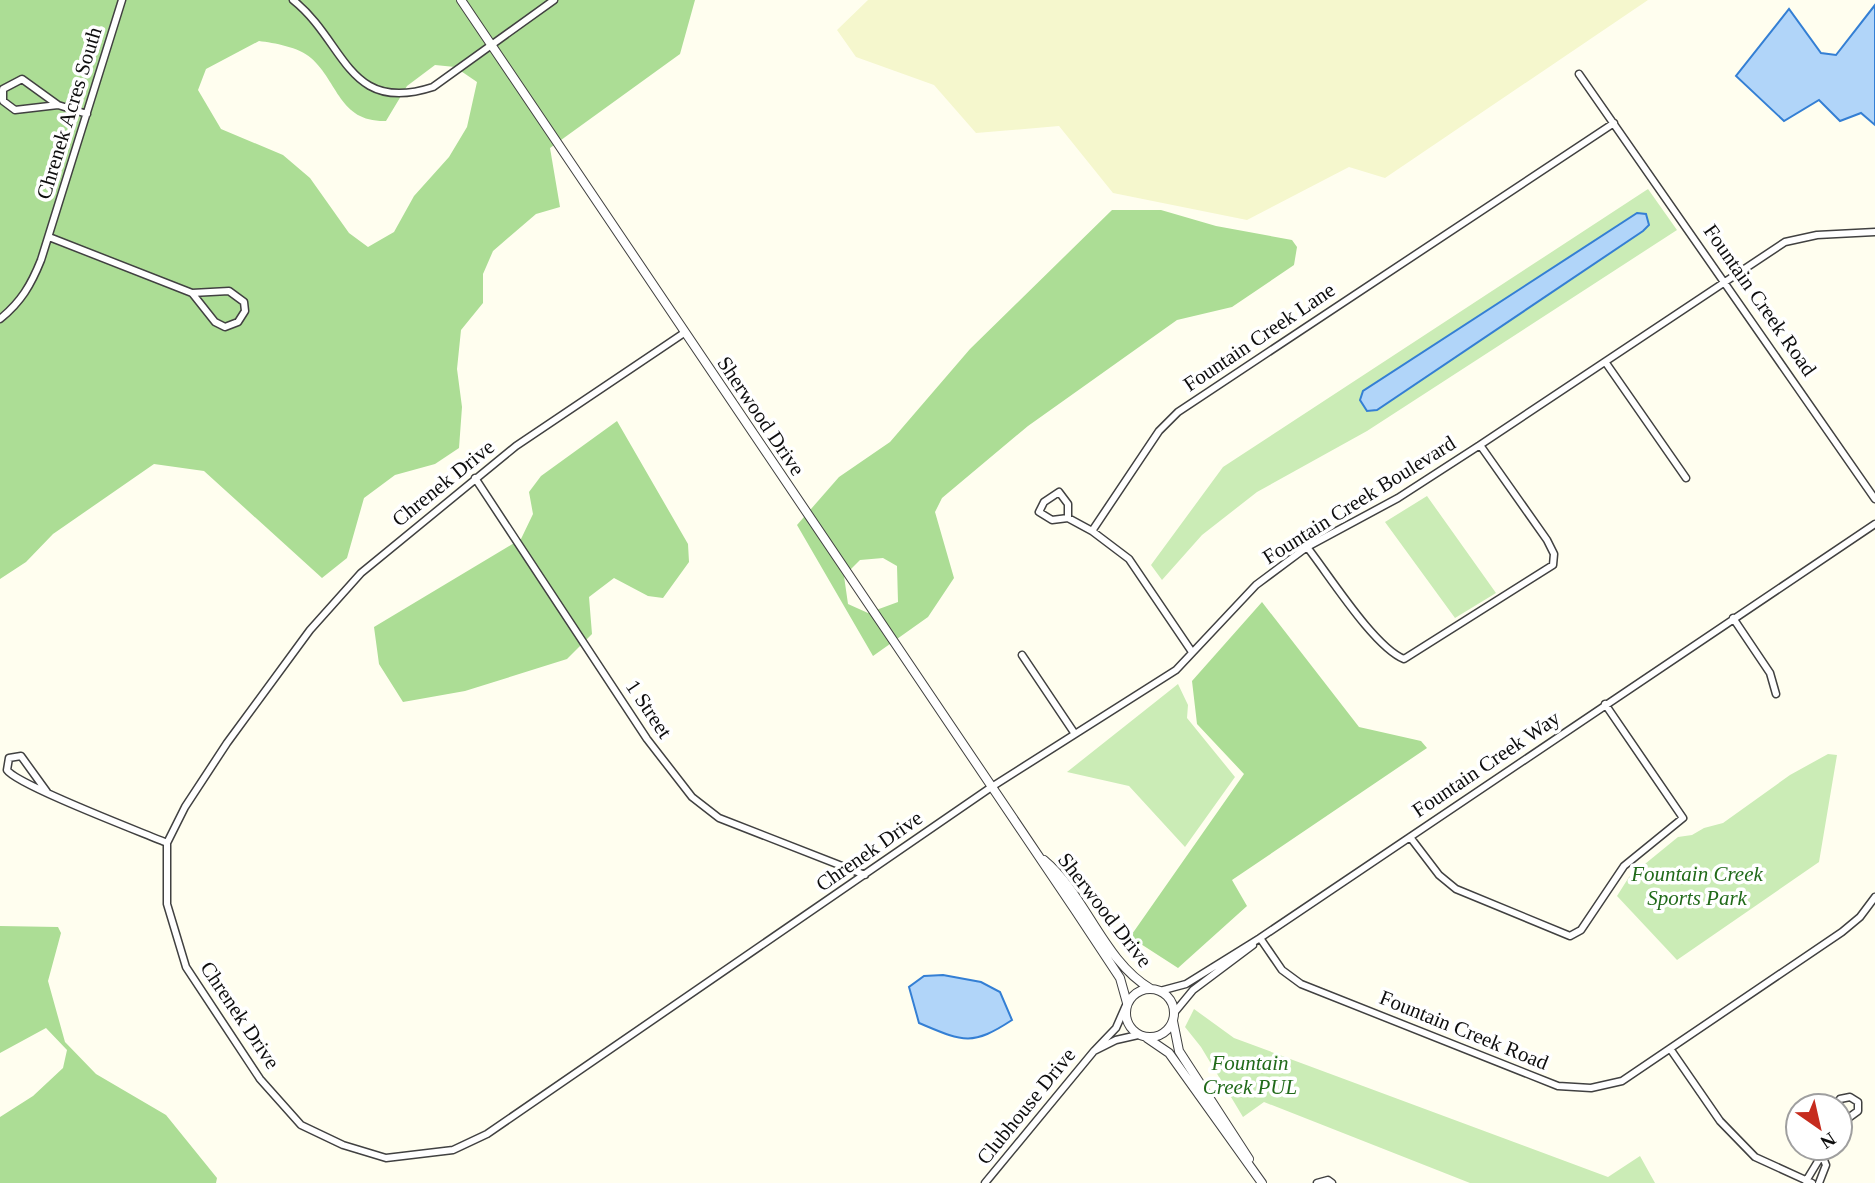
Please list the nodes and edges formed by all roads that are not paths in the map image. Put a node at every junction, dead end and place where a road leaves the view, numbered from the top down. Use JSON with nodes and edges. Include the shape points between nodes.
{"nodes":[{"id":1,"x":122,"y":0,"type":"edge"},
{"id":2,"x":293,"y":0,"type":"edge"},
{"id":3,"x":461,"y":0,"type":"edge"},
{"id":4,"x":554,"y":0,"type":"edge"},
{"id":5,"x":492,"y":46,"type":"junction"},
{"id":6,"x":1579,"y":74,"type":"dead end"},
{"id":7,"x":58,"y":105,"type":"junction"},
{"id":8,"x":87,"y":114,"type":"junction"},
{"id":9,"x":1614,"y":123,"type":"junction"},
{"id":10,"x":1875,"y":232,"type":"edge"},
{"id":11,"x":49,"y":237,"type":"junction"},
{"id":12,"x":1727,"y":283,"type":"junction"},
{"id":13,"x":192,"y":293,"type":"junction"},
{"id":14,"x":0,"y":319,"type":"edge"},
{"id":15,"x":684,"y":333,"type":"junction"},
{"id":16,"x":1606,"y":363,"type":"junction"},
{"id":17,"x":1480,"y":445,"type":"junction"},
{"id":18,"x":475,"y":478,"type":"junction"},
{"id":19,"x":1686,"y":478,"type":"dead end"},
{"id":20,"x":1875,"y":499,"type":"edge"},
{"id":21,"x":1068,"y":518,"type":"junction"},
{"id":22,"x":1875,"y":524,"type":"edge"},
{"id":23,"x":1092,"y":531,"type":"junction"},
{"id":24,"x":1307,"y":547,"type":"junction"},
{"id":25,"x":1732,"y":618,"type":"junction"},
{"id":26,"x":1192,"y":652,"type":"junction"},
{"id":27,"x":1022,"y":655,"type":"dead end"},
{"id":28,"x":1776,"y":694,"type":"dead end"},
{"id":29,"x":1605,"y":704,"type":"junction"},
{"id":30,"x":1075,"y":734,"type":"junction"},
{"id":31,"x":990,"y":788,"type":"junction"},
{"id":32,"x":47,"y":792,"type":"junction"},
{"id":33,"x":1410,"y":837,"type":"junction"},
{"id":34,"x":167,"y":843,"type":"junction"},
{"id":35,"x":1033,"y":851,"type":"junction"},
{"id":36,"x":865,"y":875,"type":"junction"},
{"id":37,"x":1875,"y":897,"type":"edge"},
{"id":38,"x":1260,"y":939,"type":"junction"},
{"id":39,"x":1155,"y":990,"type":"junction"},
{"id":40,"x":1127,"y":1003,"type":"junction"},
{"id":41,"x":1173,"y":1017,"type":"junction"},
{"id":42,"x":1142,"y":1036,"type":"junction"},
{"id":43,"x":1671,"y":1050,"type":"junction"},
{"id":44,"x":1094,"y":1051,"type":"junction"},
{"id":45,"x":1854,"y":1100,"type":"edge"},
{"id":46,"x":1854,"y":1114,"type":"edge"},
{"id":47,"x":1816,"y":1162,"type":"edge"},
{"id":48,"x":1825,"y":1162,"type":"edge"},
{"id":49,"x":1257,"y":1174,"type":"junction"},
{"id":50,"x":1808,"y":1182,"type":"edge"},
{"id":51,"x":985,"y":1183,"type":"edge"},
{"id":52,"x":1262,"y":1183,"type":"edge"},
{"id":53,"x":1317,"y":1183,"type":"edge"},
{"id":54,"x":1332,"y":1183,"type":"edge"},
{"id":55,"x":1819,"y":1183,"type":"edge"}],
"edges":[{"from":1,"to":8,"type":"street","name":"Chrenek Acres South"},
{"from":2,"to":5,"type":"street","via":[[312,16],[348,67],[374,91],[412,94],[433,87]]},
{"from":3,"to":5,"type":"street","name":"Sherwood Drive"},
{"from":4,"to":5,"type":"street"},
{"from":5,"to":15,"type":"street","name":"Sherwood Drive"},
{"from":6,"to":9,"type":"street","name":"Fountain Creek Road"},
{"from":7,"to":7,"type":"street","via":[[22,79],[3,89],[3,102],[15,110]]},
{"from":7,"to":8,"type":"street"},
{"from":8,"to":11,"type":"street","name":"Chrenek Acres South"},
{"from":9,"to":12,"type":"street","name":"Fountain Creek Road"},
{"from":9,"to":23,"type":"street","name":"Fountain Creek Lane","via":[[1178,412],[1159,431]]},
{"from":10,"to":12,"type":"street","name":"Fountain Creek Boulevard","via":[[1785,242]]},
{"from":11,"to":13,"type":"street"},
{"from":11,"to":14,"type":"street","name":"Chrenek Acres South","via":[[32,285],[18,305]]},
{"from":12,"to":16,"type":"street","name":"Fountain Creek Boulevard"},
{"from":12,"to":20,"type":"street","name":"Fountain Creek Road"},
{"from":13,"to":13,"type":"street","via":[[215,322],[225,327],[238,323],[245,312],[244,302],[229,291]]},
{"from":15,"to":18,"type":"street","name":"Chrenek Drive"},
{"from":15,"to":31,"type":"street","name":"Sherwood Drive"},
{"from":16,"to":17,"type":"street","name":"Fountain Creek Boulevard"},
{"from":16,"to":19,"type":"street"},
{"from":17,"to":24,"type":"street","name":"Fountain Creek Boulevard","via":[[1398,498]]},
{"from":17,"to":24,"type":"street","via":[[1547,540],[1554,554],[1553,565],[1404,659],[1394,655],[1364,622]]},
{"from":18,"to":34,"type":"street","name":"Chrenek Drive","via":[[361,573],[310,629],[208,769]]},
{"from":18,"to":36,"type":"street","name":"1 Street","via":[[647,739],[692,797],[719,818]]},
{"from":21,"to":21,"type":"street","via":[[1052,520],[1039,512],[1044,502],[1059,492],[1068,504]]},
{"from":21,"to":23,"type":"street"},
{"from":22,"to":25,"type":"street","name":"Fountain Creek Way"},
{"from":23,"to":26,"type":"street","via":[[1129,559]]},
{"from":24,"to":26,"type":"street","name":"Fountain Creek Boulevard","via":[[1255,584]]},
{"from":25,"to":28,"type":"street","via":[[1770,673]]},
{"from":25,"to":29,"type":"street","name":"Fountain Creek Way"},
{"from":26,"to":30,"type":"street","name":"Fountain Creek Boulevard","via":[[1176,670]]},
{"from":27,"to":30,"type":"street"},
{"from":29,"to":33,"type":"street","name":"Fountain Creek Way"},
{"from":29,"to":33,"type":"street","via":[[1683,818],[1624,866],[1581,930],[1570,936],[1463,893],[1439,875]]},
{"from":30,"to":31,"type":"street","name":"Fountain Creek Boulevard"},
{"from":31,"to":35,"type":"street","name":"Sherwood Drive"},
{"from":31,"to":36,"type":"street","name":"Chrenek Drive"},
{"from":32,"to":32,"type":"street","via":[[21,756],[9,758],[11,776]]},
{"from":32,"to":34,"type":"street"},
{"from":33,"to":38,"type":"street","name":"Fountain Creek Way"},
{"from":34,"to":36,"type":"street","name":"Chrenek Drive","via":[[167,904],[186,967],[260,1079],[302,1125],[343,1145],[386,1158],[453,1150],[487,1134]]},
{"from":35,"to":39,"type":"street","name":"Sherwood Drive","via":[[1060,876],[1130,974]]},
{"from":35,"to":40,"type":"street","name":"Sherwood Drive","via":[[1120,978]]},
{"from":37,"to":43,"type":"street","name":"Fountain Creek Road","via":[[1842,932]]},
{"from":38,"to":39,"type":"street","name":"Fountain Creek Way","via":[[1186,984]]},
{"from":38,"to":41,"type":"street","name":"Fountain Creek Way","via":[[1193,990]]},
{"from":38,"to":43,"type":"street","name":"Fountain Creek Road","via":[[1282,970],[1301,984],[1558,1086],[1591,1088],[1622,1081]]},
{"from":39,"to":40,"type":"street","via":[[1137,993]]},
{"from":39,"to":41,"type":"street","via":[[1170,1000]]},
{"from":40,"to":42,"type":"street","via":[[1128,1024]]},
{"from":40,"to":44,"type":"street","name":"Clubhouse Drive","via":[[1115,1028]]},
{"from":41,"to":42,"type":"street","via":[[1163,1034]]},
{"from":41,"to":49,"type":"street","via":[[1176,1046]]},
{"from":42,"to":44,"type":"street","name":"Clubhouse Drive","via":[[1122,1038]]},
{"from":42,"to":49,"type":"street","via":[[1174,1059]]},
{"from":43,"to":50,"type":"street","via":[[1720,1122],[1755,1157]]},
{"from":44,"to":51,"type":"street","name":"Clubhouse Drive"},
{"from":45,"to":46,"type":"street","via":[[1858,1111]]},
{"from":47,"to":50,"type":"street"},
{"from":48,"to":55,"type":"street"},
{"from":49,"to":52,"type":"street"},
{"from":53,"to":54,"type":"street"}]}
